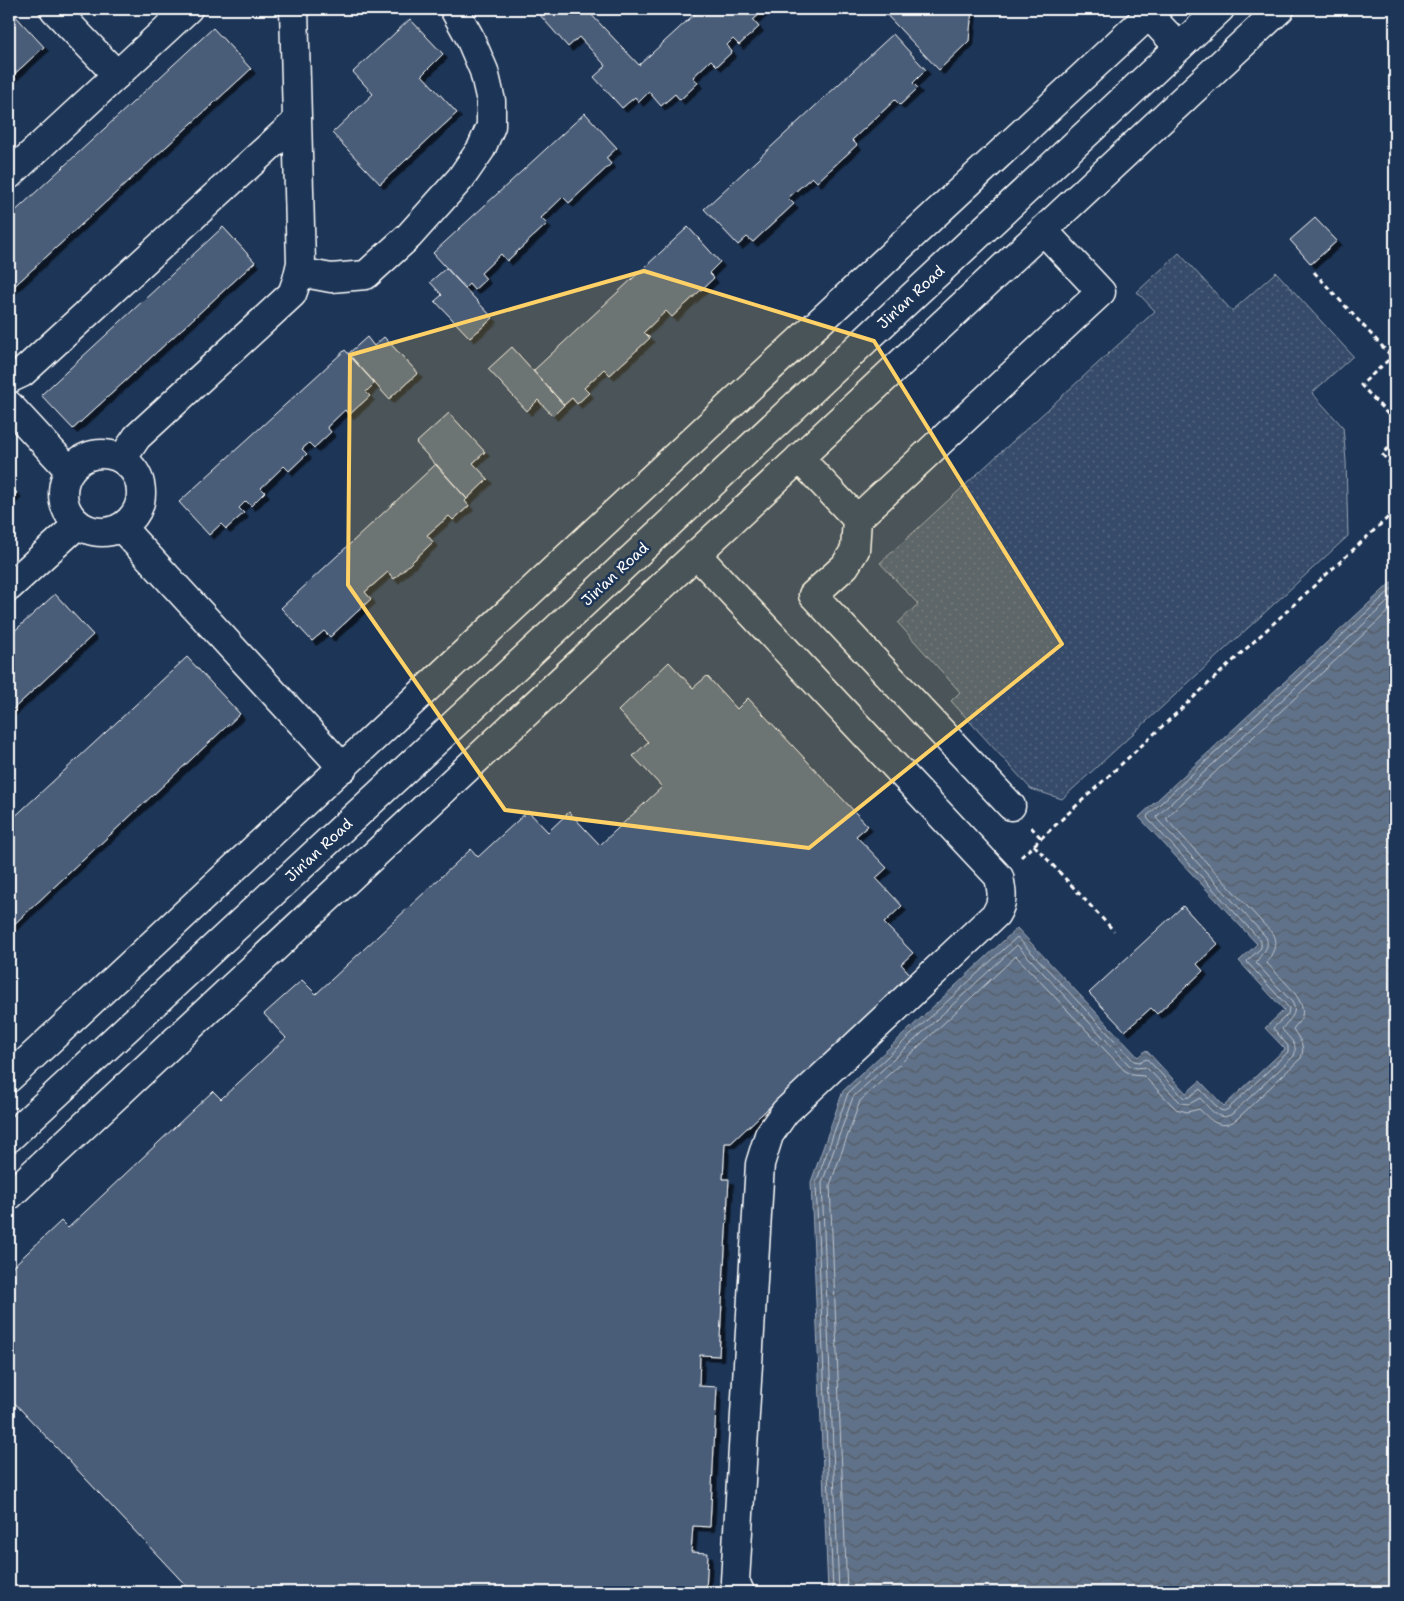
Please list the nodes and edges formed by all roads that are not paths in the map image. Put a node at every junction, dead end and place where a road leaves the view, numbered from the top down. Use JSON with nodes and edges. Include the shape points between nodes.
{"nodes":[{"id":1,"x":54,"y":9,"type":"edge"},
{"id":2,"x":188,"y":9,"type":"edge"},
{"id":3,"x":294,"y":9,"type":"edge"},
{"id":4,"x":454,"y":9,"type":"edge"},
{"id":5,"x":1220,"y":9,"type":"edge"},
{"id":6,"x":1280,"y":9,"type":"edge"},
{"id":7,"x":1149,"y":11,"type":"edge"},
{"id":8,"x":1178,"y":47,"type":"junction"},
{"id":9,"x":117,"y":75,"type":"junction"},
{"id":10,"x":297,"y":121,"type":"junction"},
{"id":11,"x":9,"y":175,"type":"edge"},
{"id":12,"x":1043,"y":230,"type":"junction"},
{"id":13,"x":299,"y":272,"type":"junction"},
{"id":14,"x":9,"y":379,"type":"edge"},
{"id":15,"x":9,"y":405,"type":"edge"},
{"id":16,"x":799,"y":458,"type":"junction"},
{"id":17,"x":122,"y":459,"type":"junction"},
{"id":18,"x":70,"y":471,"type":"junction"},
{"id":19,"x":857,"y":520,"type":"junction"},
{"id":20,"x":78,"y":524,"type":"junction"},
{"id":21,"x":121,"y":527,"type":"junction"},
{"id":22,"x":696,"y":554,"type":"junction"},
{"id":23,"x":9,"y":587,"type":"edge"},
{"id":24,"x":343,"y":768,"type":"junction"},
{"id":25,"x":1012,"y":806,"type":"dead end"},
{"id":26,"x":9,"y":1078,"type":"edge"},
{"id":27,"x":9,"y":1138,"type":"edge"},
{"id":28,"x":9,"y":1196,"type":"edge"},
{"id":29,"x":740,"y":1592,"type":"edge"}],
"edges":[{"from":1,"to":9,"type":"main road"},
{"from":2,"to":9,"type":"main road"},
{"from":3,"to":10,"type":"main road"},
{"from":4,"to":13,"type":"main road","via":[[484,71],[491,101],[491,126],[481,149],[461,178],[409,236],[366,275],[331,278]]},
{"from":5,"to":8,"type":"main road","name":"Jin'an Road"},
{"from":6,"to":12,"type":"main road"},
{"from":7,"to":8,"type":"main road"},
{"from":7,"to":24,"type":"main road"},
{"from":8,"to":27,"type":"main road","name":"Jin'an Road"},
{"from":9,"to":11,"type":"main road"},
{"from":10,"to":13,"type":"main road"},
{"from":10,"to":14,"type":"main road","via":[[22,373]]},
{"from":12,"to":16,"type":"main road"},
{"from":12,"to":19,"type":"main road","via":[[1101,292]]},
{"from":13,"to":17,"type":"main road","via":[[292,294],[137,437]]},
{"from":15,"to":18,"type":"main road"},
{"from":16,"to":19,"type":"main road"},
{"from":16,"to":22,"type":"main road"},
{"from":17,"to":18,"type":"main road","via":[[96,454],[82,459]]},
{"from":17,"to":21,"type":"main road","via":[[140,480],[142,494],[138,509]]},
{"from":18,"to":20,"type":"main road","via":[[63,493],[70,516]]},
{"from":19,"to":25,"type":"main road","via":[[855,550],[845,566],[813,595]]},
{"from":20,"to":21,"type":"main road","via":[[101,532]]},
{"from":20,"to":23,"type":"main road"},
{"from":21,"to":24,"type":"main road"},
{"from":22,"to":28,"type":"main road"},
{"from":22,"to":29,"type":"main road","via":[[999,877],[1002,894],[996,914],[785,1112],[770,1135],[760,1164],[735,1580]]},
{"from":24,"to":26,"type":"main road"}]}
